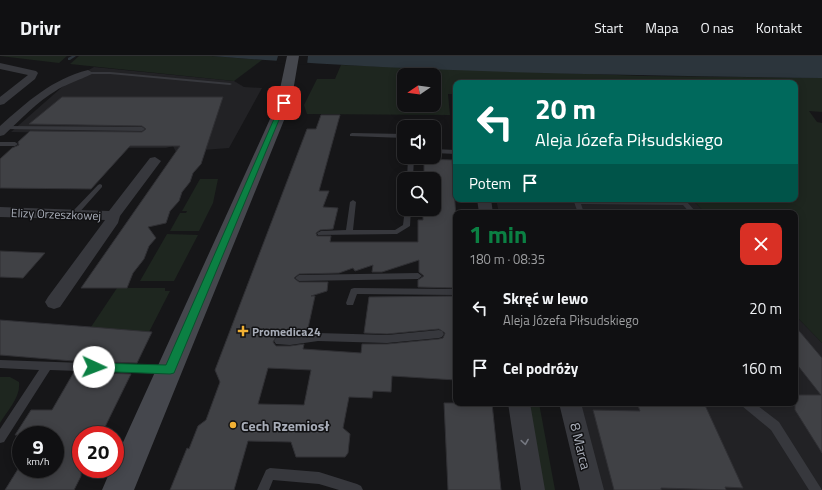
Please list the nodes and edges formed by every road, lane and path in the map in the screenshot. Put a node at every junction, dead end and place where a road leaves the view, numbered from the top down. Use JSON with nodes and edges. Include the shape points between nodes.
{"nodes":[{"id":1,"x":293,"y":56,"type":"edge"},
{"id":2,"x":0,"y":66,"type":"edge"},
{"id":3,"x":88,"y":73,"type":"joint"},
{"id":4,"x":230,"y":84,"type":"dead end"},
{"id":5,"x":0,"y":102,"type":"edge"},
{"id":6,"x":142,"y":129,"type":"dead end"},
{"id":7,"x":2,"y":130,"type":"edge"},
{"id":8,"x":352,"y":136,"type":"dead end"},
{"id":9,"x":397,"y":136,"type":"edge"},
{"id":10,"x":0,"y":144,"type":"edge"},
{"id":11,"x":15,"y":144,"type":"dead end"},
{"id":12,"x":441,"y":152,"type":"edge"},
{"id":13,"x":453,"y":152,"type":"edge"},
{"id":14,"x":154,"y":161,"type":"dead end"},
{"id":15,"x":100,"y":186,"type":"dead end"},
{"id":16,"x":353,"y":202,"type":"dead end"},
{"id":17,"x":656,"y":202,"type":"edge"},
{"id":18,"x":691,"y":210,"type":"edge"},
{"id":19,"x":0,"y":212,"type":"edge"},
{"id":20,"x":74,"y":213,"type":"junction"},
{"id":21,"x":113,"y":216,"type":"junction"},
{"id":22,"x":408,"y":216,"type":"edge"},
{"id":23,"x":321,"y":233,"type":"dead end"},
{"id":24,"x":349,"y":233,"type":"junction"},
{"id":25,"x":418,"y":276,"type":"dead end"},
{"id":26,"x":300,"y":278,"type":"dead end"},
{"id":27,"x":453,"y":292,"type":"edge"},
{"id":28,"x":54,"y":302,"type":"dead end"},
{"id":29,"x":350,"y":303,"type":"dead end"},
{"id":30,"x":439,"y":334,"type":"dead end"},
{"id":31,"x":279,"y":341,"type":"dead end"},
{"id":32,"x":0,"y":364,"type":"edge"},
{"id":33,"x":47,"y":366,"type":"junction"},
{"id":34,"x":170,"y":370,"type":"junction"},
{"id":35,"x":519,"y":406,"type":"edge"},
{"id":36,"x":571,"y":406,"type":"edge"},
{"id":37,"x":750,"y":406,"type":"edge"},
{"id":38,"x":0,"y":438,"type":"edge"},
{"id":39,"x":118,"y":490,"type":"edge"},
{"id":40,"x":263,"y":490,"type":"edge"},
{"id":41,"x":357,"y":490,"type":"edge"},
{"id":42,"x":533,"y":490,"type":"edge"},
{"id":43,"x":592,"y":490,"type":"edge"},
{"id":44,"x":816,"y":490,"type":"edge"}],
"edges":[{"from":1,"to":34,"type":"main road","via":[[284,103]]},
{"from":2,"to":5,"type":"street","via":[[33,73],[32,77]]},
{"from":3,"to":4,"type":"lane"},
{"from":3,"to":7,"type":"street","via":[[54,86]]},
{"from":6,"to":7,"type":"lane"},
{"from":8,"to":9,"type":"lane"},
{"from":10,"to":11,"type":"lane"},
{"from":12,"to":13,"type":"lane"},
{"from":14,"to":21,"type":"street"},
{"from":15,"to":20,"type":"lane"},
{"from":16,"to":24,"type":"lane"},
{"from":17,"to":18,"type":"lane","via":[[685,203]]},
{"from":19,"to":20,"type":"street","name":"Elizy Orzeszkowej"},
{"from":20,"to":21,"type":"street","name":"Elizy Orzeszkowej"},
{"from":21,"to":28,"type":"street","via":[[113,220]]},
{"from":22,"to":24,"type":"lane","via":[[407,223],[401,231]]},
{"from":23,"to":24,"type":"lane"},
{"from":25,"to":26,"type":"lane"},
{"from":27,"to":29,"type":"lane","via":[[354,291]]},
{"from":30,"to":31,"type":"lane","via":[[387,339],[318,337]]},
{"from":32,"to":33,"type":"lane"},
{"from":33,"to":34,"type":"lane"},
{"from":33,"to":38,"type":"lane"},
{"from":34,"to":39,"type":"main road"},
{"from":35,"to":42,"type":"street","one_way":true},
{"from":36,"to":43,"type":"street","name":"8 Marca"},
{"from":37,"to":44,"type":"lane","via":[[775,426]]},
{"from":40,"to":41,"type":"lane","via":[[270,474],[319,478]]}]}
